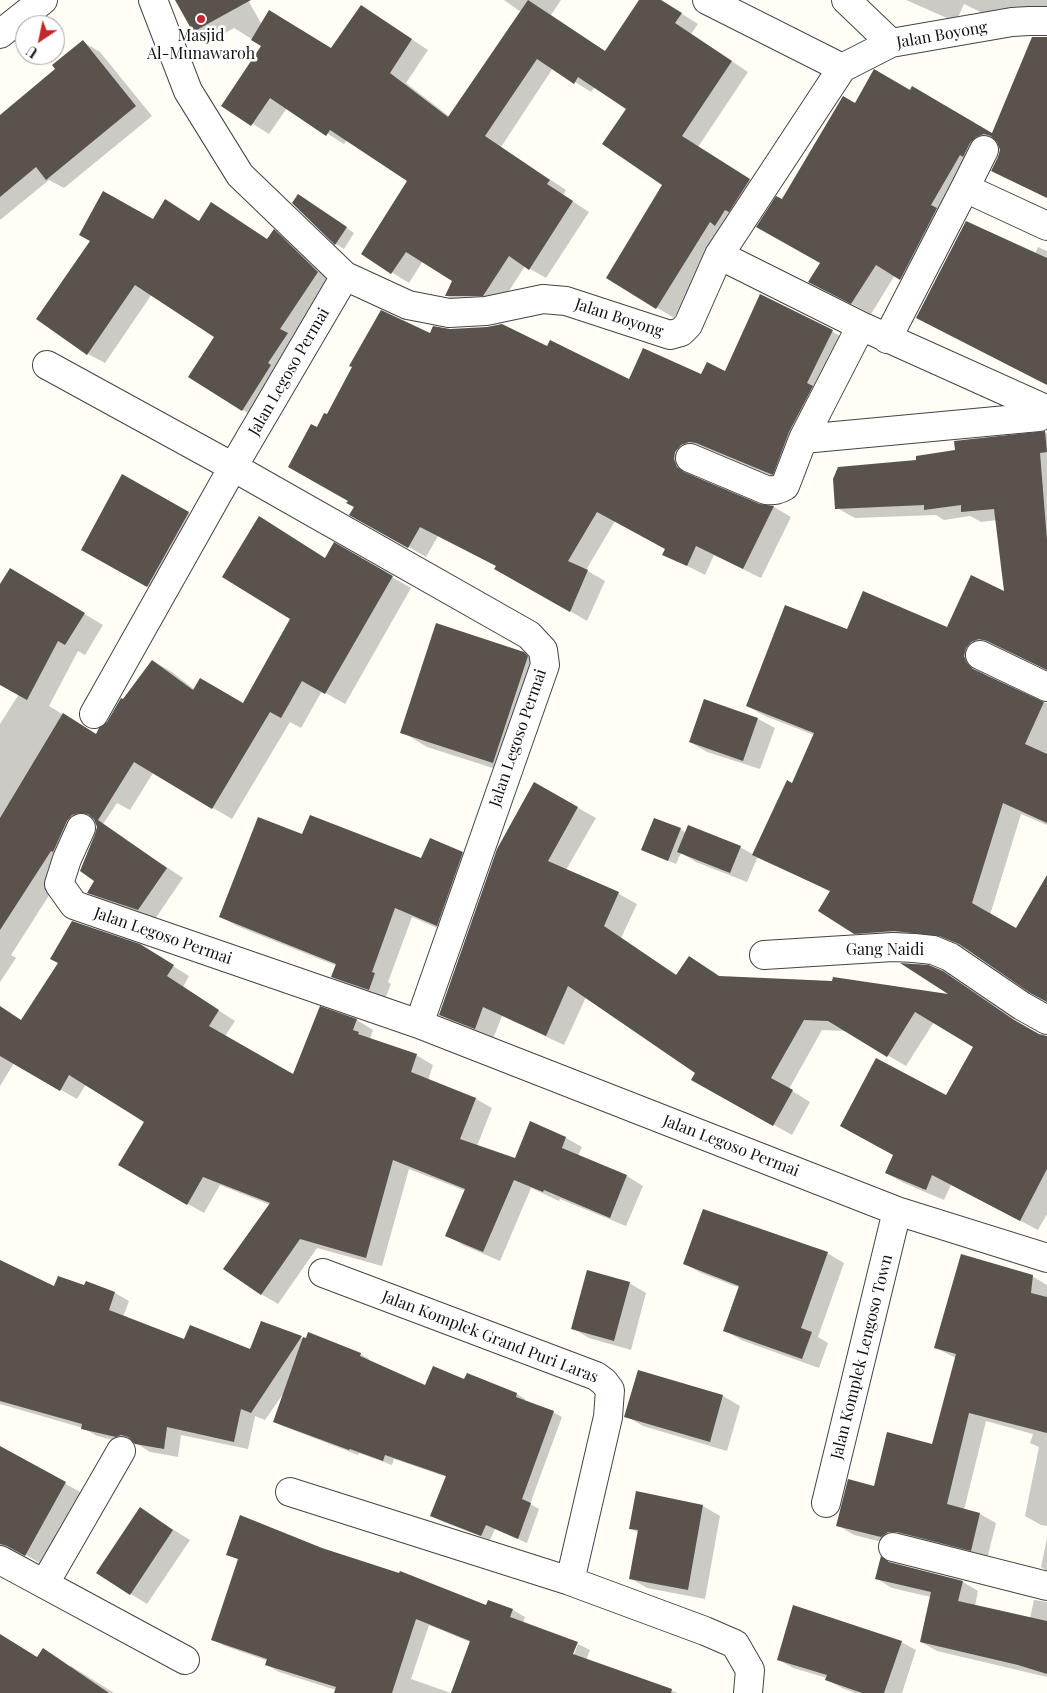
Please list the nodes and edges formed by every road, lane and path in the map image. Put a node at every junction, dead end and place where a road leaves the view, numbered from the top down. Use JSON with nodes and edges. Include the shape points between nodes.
{"nodes":[{"id":1,"x":43,"y":0,"type":"edge"},
{"id":2,"x":153,"y":0,"type":"edge"},
{"id":3,"x":707,"y":0,"type":"edge"},
{"id":4,"x":846,"y":0,"type":"edge"},
{"id":5,"x":1047,"y":21,"type":"edge"},
{"id":6,"x":0,"y":34,"type":"edge"},
{"id":7,"x":891,"y":43,"type":"junction"},
{"id":8,"x":842,"y":68,"type":"junction"},
{"id":9,"x":984,"y":150,"type":"dead end"},
{"id":10,"x":964,"y":188,"type":"junction"},
{"id":11,"x":1047,"y":226,"type":"edge"},
{"id":12,"x":719,"y":255,"type":"junction"},
{"id":13,"x":345,"y":276,"type":"junction"},
{"id":14,"x":861,"y":326,"type":"junction"},
{"id":15,"x":887,"y":338,"type":"junction"},
{"id":16,"x":47,"y":365,"type":"dead end"},
{"id":17,"x":1046,"y":414,"type":"edge"},
{"id":18,"x":804,"y":439,"type":"junction"},
{"id":19,"x":690,"y":458,"type":"dead end"},
{"id":20,"x":233,"y":467,"type":"junction"},
{"id":21,"x":980,"y":655,"type":"dead end"},
{"id":22,"x":1047,"y":687,"type":"edge"},
{"id":23,"x":94,"y":714,"type":"dead end"},
{"id":24,"x":81,"y":828,"type":"dead end"},
{"id":25,"x":764,"y":955,"type":"dead end"},
{"id":26,"x":1047,"y":1020,"type":"edge"},
{"id":27,"x":419,"y":1024,"type":"junction"},
{"id":28,"x":897,"y":1211,"type":"junction"},
{"id":29,"x":1047,"y":1258,"type":"edge"},
{"id":30,"x":323,"y":1273,"type":"dead end"},
{"id":31,"x":121,"y":1451,"type":"dead end"},
{"id":32,"x":290,"y":1492,"type":"dead end"},
{"id":33,"x":826,"y":1504,"type":"dead end"},
{"id":34,"x":893,"y":1547,"type":"dead end"},
{"id":35,"x":0,"y":1560,"type":"edge"},
{"id":36,"x":570,"y":1581,"type":"junction"},
{"id":37,"x":45,"y":1583,"type":"junction"},
{"id":38,"x":1047,"y":1586,"type":"edge"},
{"id":39,"x":185,"y":1660,"type":"dead end"},
{"id":40,"x":748,"y":1693,"type":"edge"}],
"edges":[{"from":1,"to":6,"type":"street"},
{"from":2,"to":13,"type":"street","name":"Jalan Boyong","via":[[188,91],[240,175]]},
{"from":3,"to":8,"type":"street"},
{"from":4,"to":7,"type":"street"},
{"from":5,"to":7,"type":"street","name":"Jalan Boyong","via":[[1012,22]]},
{"from":7,"to":8,"type":"street","name":"Jalan Boyong"},
{"from":8,"to":12,"type":"street","name":"Jalan Boyong"},
{"from":9,"to":10,"type":"street"},
{"from":10,"to":11,"type":"street"},
{"from":10,"to":15,"type":"street"},
{"from":12,"to":13,"type":"street","name":"Jalan Boyong","via":[[688,325],[681,332],[670,335],[566,301],[543,298],[486,311],[449,312],[408,304]]},
{"from":12,"to":14,"type":"street"},
{"from":13,"to":20,"type":"street","name":"Jalan Legoso Permai"},
{"from":14,"to":15,"type":"street"},
{"from":14,"to":18,"type":"street"},
{"from":15,"to":17,"type":"street","via":[[1041,407]]},
{"from":16,"to":20,"type":"street","name":"Jalan Legoso Permai"},
{"from":17,"to":18,"type":"street","via":[[1039,418]]},
{"from":18,"to":19,"type":"street","via":[[784,486],[772,491]]},
{"from":20,"to":23,"type":"street","name":"Jalan Legoso Permai"},
{"from":20,"to":27,"type":"street","name":"Jalan Legoso Permai","via":[[529,636],[543,650],[545,665]]},
{"from":21,"to":22,"type":"street"},
{"from":24,"to":27,"type":"street","name":"Jalan Legoso Permai","via":[[59,884],[74,905]]},
{"from":25,"to":26,"type":"street","name":"Gang Naidi","via":[[893,947],[933,950],[950,957]]},
{"from":27,"to":28,"type":"street","name":"Jalan Legoso Permai"},
{"from":28,"to":29,"type":"street","name":"Jalan Legoso Permai"},
{"from":28,"to":33,"type":"street","name":"Jalan Komplek Lengoso Town"},
{"from":30,"to":36,"type":"street","name":"Jalan Komplek Grand Puri Laras","via":[[596,1376],[604,1382],[610,1390],[608,1417]]},
{"from":31,"to":37,"type":"street"},
{"from":32,"to":36,"type":"street"},
{"from":34,"to":38,"type":"street"},
{"from":35,"to":37,"type":"street"},
{"from":36,"to":40,"type":"street","via":[[736,1644],[750,1670]]},
{"from":37,"to":39,"type":"street"}]}
